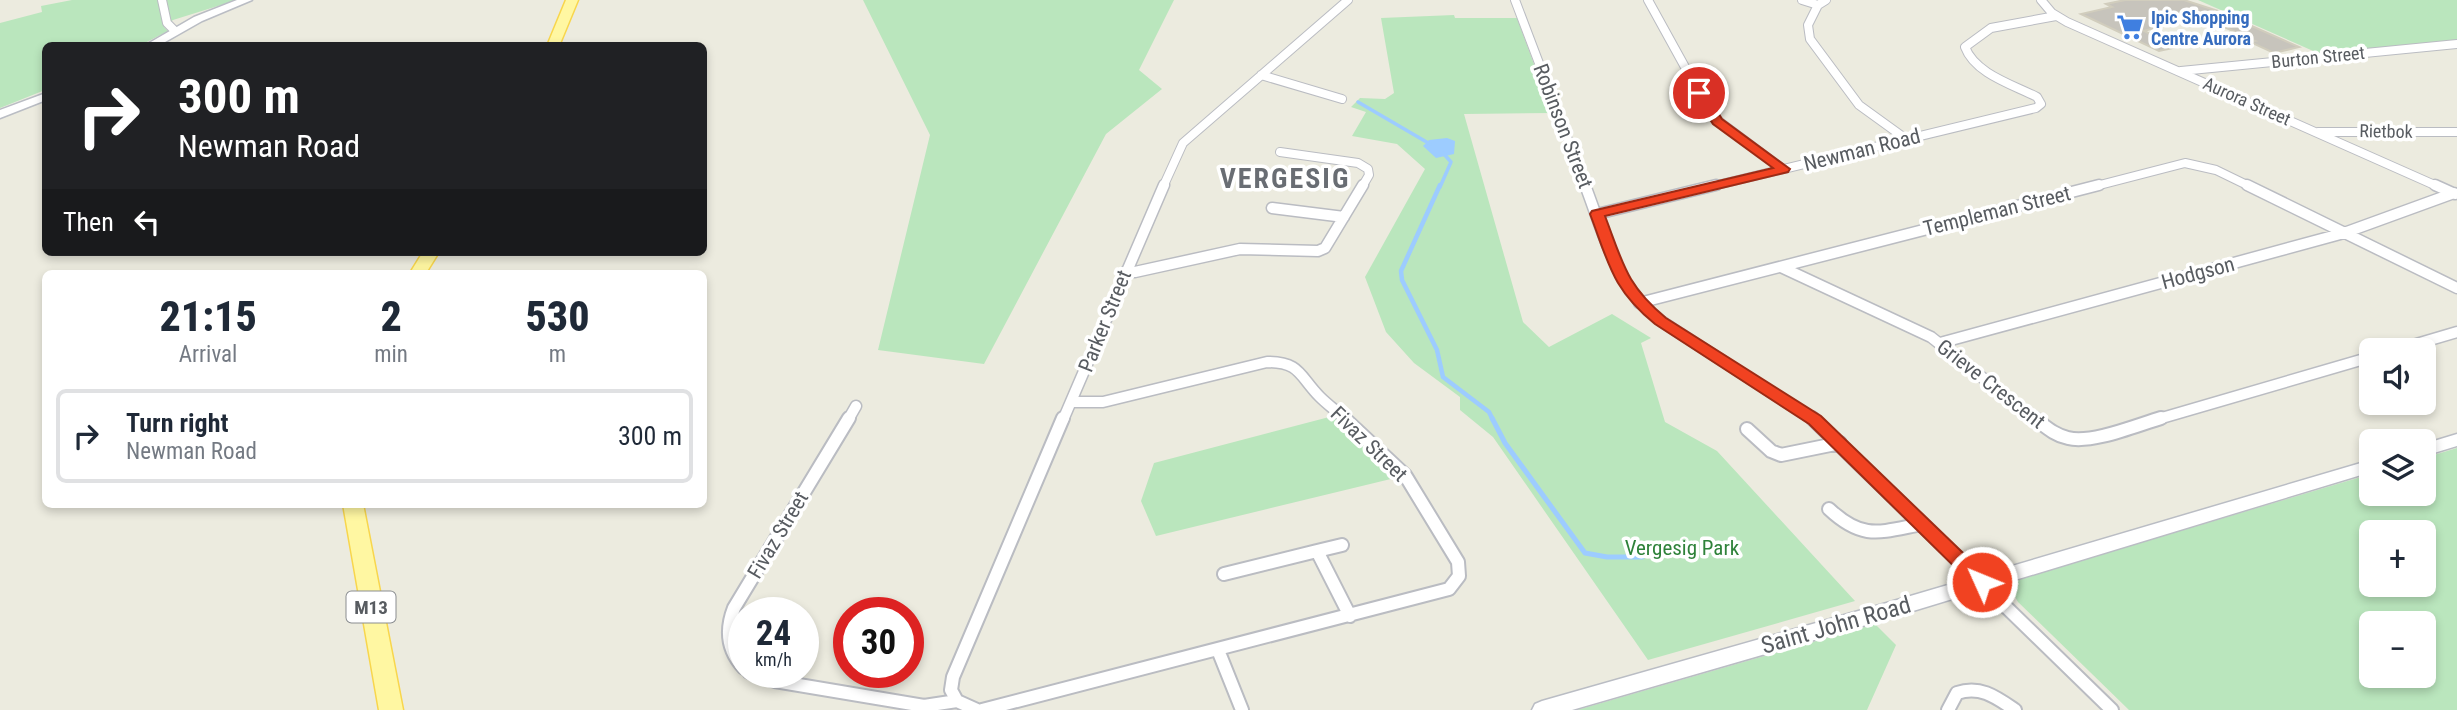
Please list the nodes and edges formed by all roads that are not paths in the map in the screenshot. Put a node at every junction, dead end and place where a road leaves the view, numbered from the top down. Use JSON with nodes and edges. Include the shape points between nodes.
{"nodes":[{"id":1,"x":162,"y":0,"type":"edge"},
{"id":2,"x":247,"y":0,"type":"edge"},
{"id":3,"x":572,"y":0,"type":"edge"},
{"id":4,"x":1348,"y":0,"type":"edge"},
{"id":5,"x":1515,"y":0,"type":"edge"},
{"id":6,"x":1648,"y":0,"type":"edge"},
{"id":7,"x":1802,"y":0,"type":"edge"},
{"id":8,"x":2041,"y":0,"type":"edge"},
{"id":9,"x":1822,"y":3,"type":"edge"},
{"id":10,"x":2056,"y":16,"type":"junction"},
{"id":11,"x":175,"y":31,"type":"junction"},
{"id":12,"x":156,"y":42,"type":"edge"},
{"id":13,"x":555,"y":42,"type":"edge"},
{"id":14,"x":2456,"y":45,"type":"edge"},
{"id":15,"x":2179,"y":71,"type":"junction"},
{"id":16,"x":1261,"y":75,"type":"junction"},
{"id":17,"x":42,"y":98,"type":"edge"},
{"id":18,"x":1342,"y":99,"type":"dead end"},
{"id":19,"x":0,"y":114,"type":"edge"},
{"id":20,"x":2316,"y":132,"type":"junction"},
{"id":21,"x":2457,"y":132,"type":"edge"},
{"id":22,"x":1906,"y":139,"type":"junction"},
{"id":23,"x":1280,"y":152,"type":"dead end"},
{"id":24,"x":1783,"y":169,"type":"junction"},
{"id":25,"x":2455,"y":194,"type":"edge"},
{"id":26,"x":1272,"y":208,"type":"dead end"},
{"id":27,"x":1597,"y":214,"type":"junction"},
{"id":28,"x":1344,"y":217,"type":"junction"},
{"id":29,"x":2344,"y":233,"type":"junction"},
{"id":30,"x":1781,"y":267,"type":"junction"},
{"id":31,"x":1125,"y":271,"type":"junction"},
{"id":32,"x":2457,"y":288,"type":"edge"},
{"id":33,"x":1639,"y":303,"type":"junction"},
{"id":34,"x":2457,"y":332,"type":"edge"},
{"id":35,"x":2436,"y":338,"type":"edge"},
{"id":36,"x":1940,"y":343,"type":"junction"},
{"id":37,"x":2359,"y":360,"type":"edge"},
{"id":38,"x":1072,"y":402,"type":"junction"},
{"id":39,"x":856,"y":406,"type":"dead end"},
{"id":40,"x":1747,"y":429,"type":"dead end"},
{"id":41,"x":2457,"y":440,"type":"edge"},
{"id":42,"x":1840,"y":443,"type":"junction"},
{"id":43,"x":2436,"y":446,"type":"edge"},
{"id":44,"x":2359,"y":470,"type":"edge"},
{"id":45,"x":353,"y":508,"type":"edge"},
{"id":46,"x":1829,"y":509,"type":"dead end"},
{"id":47,"x":1922,"y":524,"type":"junction"},
{"id":48,"x":1342,"y":545,"type":"dead end"},
{"id":49,"x":1317,"y":551,"type":"junction"},
{"id":50,"x":1224,"y":574,"type":"dead end"},
{"id":51,"x":1982,"y":582,"type":"junction"},
{"id":52,"x":742,"y":597,"type":"edge"},
{"id":53,"x":1350,"y":616,"type":"junction"},
{"id":54,"x":1218,"y":650,"type":"junction"},
{"id":55,"x":817,"y":688,"type":"edge"},
{"id":56,"x":957,"y":701,"type":"junction"},
{"id":57,"x":391,"y":710,"type":"edge"},
{"id":58,"x":979,"y":710,"type":"edge"},
{"id":59,"x":1242,"y":710,"type":"edge"},
{"id":60,"x":1542,"y":710,"type":"edge"},
{"id":61,"x":1948,"y":710,"type":"edge"},
{"id":62,"x":2015,"y":710,"type":"edge"},
{"id":63,"x":2112,"y":710,"type":"edge"}],
"edges":[{"from":1,"to":11,"type":"street","via":[[167,23]]},
{"from":2,"to":11,"type":"main road"},
{"from":3,"to":13,"type":"main road"},
{"from":4,"to":16,"type":"street","name":"Parker Street"},
{"from":5,"to":27,"type":"street","name":"Robinson Street"},
{"from":6,"to":24,"type":"street","via":[[1712,116]]},
{"from":7,"to":9,"type":"street"},
{"from":8,"to":10,"type":"street","name":"Aurora Street"},
{"from":9,"to":22,"type":"street","via":[[1808,25],[1810,39],[1864,110]]},
{"from":10,"to":15,"type":"street","name":"Aurora Street"},
{"from":10,"to":22,"type":"street","name":"Newman Road","via":[[1991,28],[1965,47],[1977,65],[2033,94],[2041,102],[2036,108]]},
{"from":11,"to":12,"type":"main road"},
{"from":14,"to":15,"type":"street","name":"Burton Street"},
{"from":15,"to":20,"type":"street","name":"Aurora Street"},
{"from":16,"to":18,"type":"street"},
{"from":16,"to":31,"type":"street","name":"Parker Street","via":[[1183,143]]},
{"from":17,"to":19,"type":"main road"},
{"from":20,"to":21,"type":"street","name":"Rietbok"},
{"from":20,"to":25,"type":"street","name":"Aurora Street"},
{"from":22,"to":24,"type":"street","name":"Newman Road"},
{"from":23,"to":28,"type":"street","via":[[1358,163],[1368,169],[1369,175]]},
{"from":24,"to":27,"type":"street","name":"Newman Road"},
{"from":25,"to":29,"type":"street","name":"Hodgson"},
{"from":26,"to":28,"type":"street"},
{"from":27,"to":33,"type":"street","name":"Robinson Street","via":[[1619,275]]},
{"from":28,"to":31,"type":"street","via":[[1322,250],[1248,250]]},
{"from":29,"to":30,"type":"street","name":"Templeman Street","via":[[2211,168],[2185,163]]},
{"from":29,"to":32,"type":"street"},
{"from":29,"to":36,"type":"street","name":"Hodgson"},
{"from":30,"to":33,"type":"street","name":"Templeman Street"},
{"from":30,"to":36,"type":"street","name":"Grieve Crescent"},
{"from":31,"to":38,"type":"street","name":"Parker Street"},
{"from":33,"to":42,"type":"street","name":"Robinson Street","via":[[1674,330],[1802,409]]},
{"from":34,"to":35,"type":"street"},
{"from":36,"to":37,"type":"street","name":"Grieve Crescent","via":[[2040,424],[2082,440]]},
{"from":38,"to":53,"type":"street","name":"Fivaz Street","via":[[1103,402],[1267,362],[1285,362],[1297,369],[1313,390],[1405,475],[1460,568],[1456,585],[1445,592]]},
{"from":38,"to":56,"type":"street","name":"Parker Street","via":[[953,677],[951,690]]},
{"from":39,"to":52,"type":"street","name":"Fivaz Street"},
{"from":40,"to":42,"type":"street","via":[[1781,455]]},
{"from":41,"to":43,"type":"main road"},
{"from":42,"to":47,"type":"street","name":"Robinson Street"},
{"from":44,"to":51,"type":"main road","name":"Saint John Road"},
{"from":45,"to":57,"type":"main road","number":"M13"},
{"from":46,"to":47,"type":"street","via":[[1860,533]]},
{"from":47,"to":51,"type":"street","name":"Robinson Street"},
{"from":48,"to":49,"type":"street"},
{"from":49,"to":50,"type":"street"},
{"from":49,"to":53,"type":"street"},
{"from":51,"to":60,"type":"main road","name":"Saint John Road"},
{"from":51,"to":63,"type":"street","name":"Robinson Street"},
{"from":53,"to":54,"type":"street","name":"Fivaz Street"},
{"from":54,"to":58,"type":"street","name":"Fivaz Street"},
{"from":54,"to":59,"type":"street"},
{"from":55,"to":56,"type":"street","via":[[924,706]]},
{"from":56,"to":58,"type":"street","name":"Fivaz Street"},
{"from":61,"to":62,"type":"street","via":[[1957,693],[1969,689],[1992,694]]}]}
